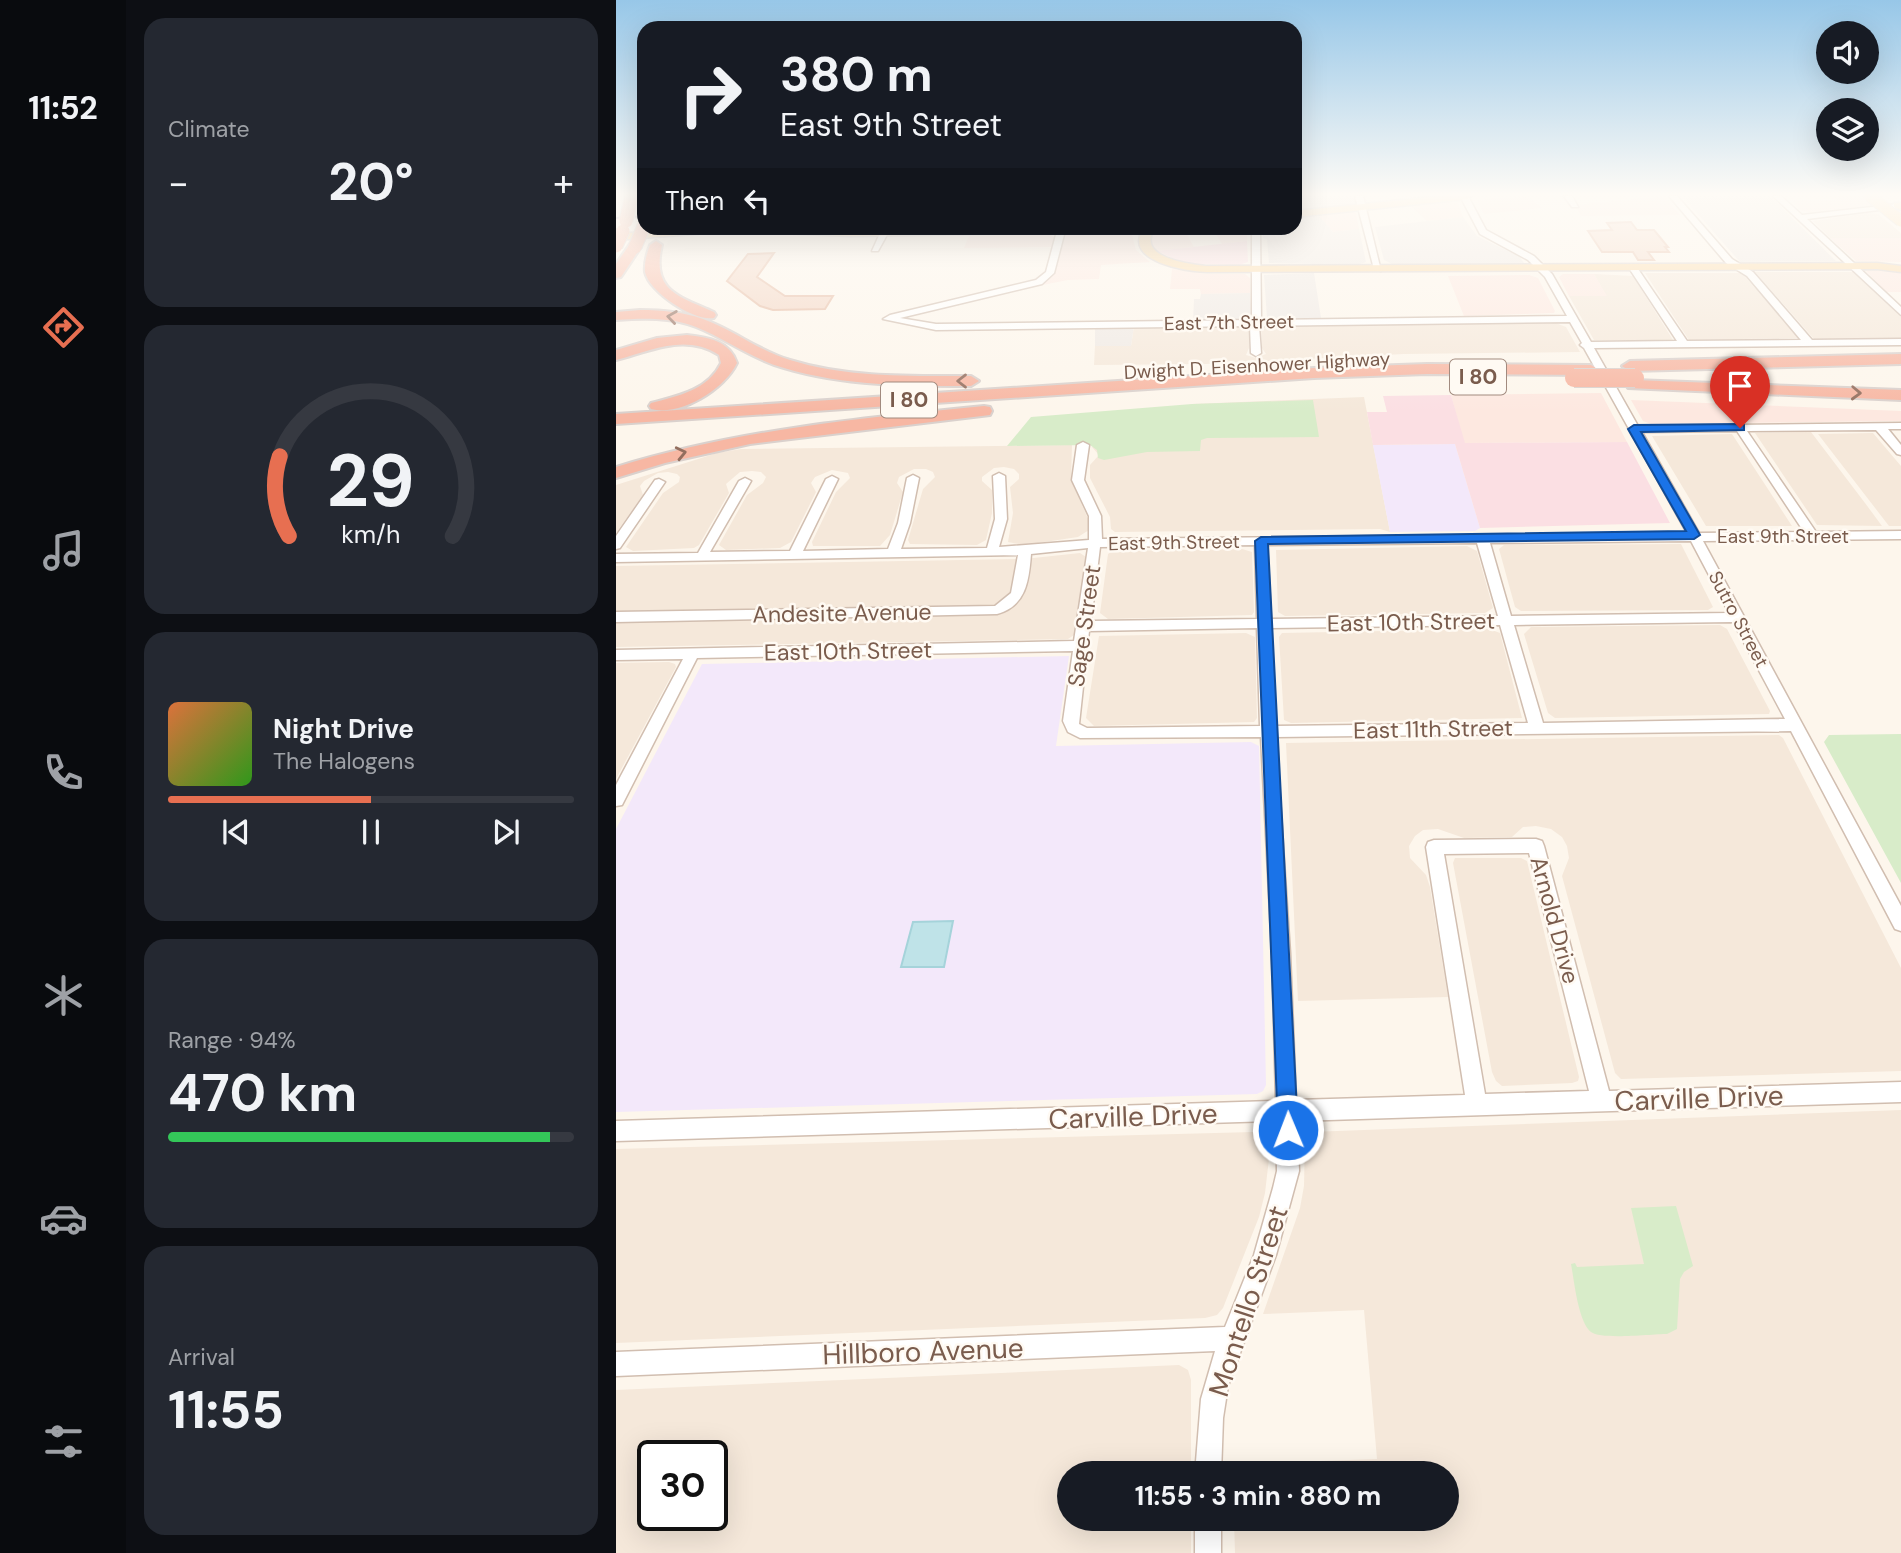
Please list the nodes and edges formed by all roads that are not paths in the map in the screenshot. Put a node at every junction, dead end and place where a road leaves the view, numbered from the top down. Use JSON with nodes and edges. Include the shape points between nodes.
{"nodes":[{"id":1,"x":653,"y":268,"type":"edge"},
{"id":2,"x":1051,"y":268,"type":"edge"},
{"id":3,"x":1225,"y":268,"type":"edge"},
{"id":4,"x":1590,"y":268,"type":"edge"},
{"id":5,"x":1633,"y":268,"type":"edge"},
{"id":6,"x":1741,"y":268,"type":"edge"},
{"id":7,"x":1855,"y":268,"type":"edge"},
{"id":8,"x":620,"y":269,"type":"edge"},
{"id":9,"x":1257,"y":269,"type":"junction"},
{"id":10,"x":1378,"y":269,"type":"joint"},
{"id":11,"x":1543,"y":269,"type":"junction"},
{"id":12,"x":616,"y":282,"type":"edge"},
{"id":13,"x":1901,"y":312,"type":"edge"},
{"id":14,"x":616,"y":316,"type":"edge"},
{"id":15,"x":1571,"y":318,"type":"junction"},
{"id":16,"x":1256,"y":322,"type":"junction"},
{"id":17,"x":1901,"y":342,"type":"edge"},
{"id":18,"x":1809,"y":343,"type":"junction"},
{"id":19,"x":1684,"y":344,"type":"junction"},
{"id":20,"x":1585,"y":345,"type":"junction"},
{"id":21,"x":1256,"y":353,"type":"dead end"},
{"id":22,"x":616,"y":355,"type":"edge"},
{"id":23,"x":1901,"y":359,"type":"edge"},
{"id":24,"x":1901,"y":371,"type":"edge"},
{"id":25,"x":1633,"y":375,"type":"junction"},
{"id":26,"x":876,"y":377,"type":"junction"},
{"id":27,"x":1574,"y":377,"type":"junction"},
{"id":28,"x":1901,"y":379,"type":"edge"},
{"id":29,"x":1202,"y":380,"type":"junction"},
{"id":30,"x":1901,"y":395,"type":"edge"},
{"id":31,"x":1076,"y":397,"type":"junction"},
{"id":32,"x":616,"y":411,"type":"edge"},
{"id":33,"x":616,"y":419,"type":"edge"},
{"id":34,"x":1879,"y":426,"type":"junction"},
{"id":35,"x":1901,"y":426,"type":"edge"},
{"id":36,"x":616,"y":428,"type":"edge"},
{"id":37,"x":1740,"y":428,"type":"junction"},
{"id":38,"x":1634,"y":429,"type":"junction"},
{"id":39,"x":1083,"y":445,"type":"dead end"},
{"id":40,"x":1901,"y":452,"type":"edge"},
{"id":41,"x":616,"y":473,"type":"edge"},
{"id":42,"x":999,"y":476,"type":"dead end"},
{"id":43,"x":913,"y":478,"type":"dead end"},
{"id":44,"x":832,"y":479,"type":"dead end"},
{"id":45,"x":746,"y":481,"type":"dead end"},
{"id":46,"x":659,"y":482,"type":"dead end"},
{"id":47,"x":1694,"y":535,"type":"junction"},
{"id":48,"x":1901,"y":535,"type":"edge"},
{"id":49,"x":1813,"y":536,"type":"junction"},
{"id":50,"x":1482,"y":538,"type":"junction"},
{"id":51,"x":1261,"y":541,"type":"junction"},
{"id":52,"x":1096,"y":543,"type":"junction"},
{"id":53,"x":616,"y":545,"type":"edge"},
{"id":54,"x":992,"y":551,"type":"junction"},
{"id":55,"x":1025,"y":551,"type":"junction"},
{"id":56,"x":892,"y":553,"type":"junction"},
{"id":57,"x":795,"y":554,"type":"junction"},
{"id":58,"x":702,"y":556,"type":"junction"},
{"id":59,"x":616,"y":558,"type":"edge"},
{"id":60,"x":616,"y":617,"type":"edge"},
{"id":61,"x":1737,"y":617,"type":"junction"},
{"id":62,"x":1506,"y":620,"type":"junction"},
{"id":63,"x":1264,"y":624,"type":"junction"},
{"id":64,"x":1084,"y":626,"type":"junction"},
{"id":65,"x":1081,"y":646,"type":"junction"},
{"id":66,"x":692,"y":653,"type":"junction"},
{"id":67,"x":616,"y":655,"type":"edge"},
{"id":68,"x":1796,"y":726,"type":"junction"},
{"id":69,"x":1073,"y":728,"type":"joint"},
{"id":70,"x":1537,"y":728,"type":"junction"},
{"id":71,"x":1268,"y":732,"type":"junction"},
{"id":72,"x":616,"y":800,"type":"edge"},
{"id":73,"x":1901,"y":923,"type":"edge"},
{"id":74,"x":1901,"y":1092,"type":"edge"},
{"id":75,"x":1602,"y":1101,"type":"junction"},
{"id":76,"x":1477,"y":1105,"type":"junction"},
{"id":77,"x":1288,"y":1111,"type":"junction"},
{"id":78,"x":616,"y":1130,"type":"edge"},
{"id":79,"x":1231,"y":1339,"type":"junction"},
{"id":80,"x":616,"y":1364,"type":"edge"},
{"id":81,"x":1208,"y":1461,"type":"edge"},
{"id":82,"x":1208,"y":1531,"type":"edge"},
{"id":83,"x":1208,"y":1553,"type":"edge"}],
"edges":[{"from":1,"to":26,"type":"highway","via":[[660,287],[671,295],[795,358]]},
{"from":2,"to":16,"type":"street","name":"East 7th Street","via":[[1039,282],[888,319],[936,327]]},
{"from":3,"to":9,"type":"main road"},
{"from":4,"to":11,"type":"main road"},
{"from":5,"to":19,"type":"street"},
{"from":6,"to":18,"type":"street"},
{"from":7,"to":13,"type":"street"},
{"from":8,"to":12,"type":"highway"},
{"from":9,"to":10,"type":"main road"},
{"from":9,"to":16,"type":"street"},
{"from":10,"to":11,"type":"main road"},
{"from":11,"to":15,"type":"street","name":"Sutro Street"},
{"from":26,"to":14,"type":"highway","one_way":true,"via":[[787,365],[688,319]]},
{"from":15,"to":16,"type":"street","name":"East 7th Street"},
{"from":15,"to":20,"type":"street","name":"Sutro Street"},
{"from":16,"to":21,"type":"street"},
{"from":17,"to":18,"type":"street"},
{"from":18,"to":19,"type":"street"},
{"from":19,"to":20,"type":"street"},
{"from":20,"to":38,"type":"street","name":"Sutro Street"},
{"from":22,"to":32,"type":"highway","via":[[654,343],[689,341],[721,349],[729,363],[718,381],[690,397]]},
{"from":23,"to":25,"type":"highway"},
{"from":24,"to":25,"type":"highway","name":"Dwight D. Eisenhower Highway","number":"I 80"},
{"from":25,"to":27,"type":"highway"},
{"from":25,"to":27,"type":"highway","name":"Dwight D. Eisenhower Highway","number":"I 80","via":[[1591,370]]},
{"from":25,"to":28,"type":"highway","name":"Dwight D. Eisenhower Highway","number":"I 80"},
{"from":25,"to":30,"type":"highway","one_way":true},
{"from":29,"to":26,"type":"highway","one_way":true},
{"from":27,"to":29,"type":"highway","name":"Dwight D. Eisenhower Highway","number":"I 80","via":[[1382,370]]},
{"from":27,"to":31,"type":"highway","name":"Dwight D. Eisenhower Highway","number":"I 80","via":[[1438,383],[1383,379]]},
{"from":29,"to":33,"type":"highway","name":"Dwight D. Eisenhower Highway","number":"I 80"},
{"from":31,"to":36,"type":"highway","name":"Dwight D. Eisenhower Highway","number":"I 80"},
{"from":41,"to":31,"type":"highway","one_way":true,"via":[[718,446]]},
{"from":34,"to":35,"type":"street"},
{"from":34,"to":37,"type":"street"},
{"from":34,"to":40,"type":"street"},
{"from":37,"to":38,"type":"street"},
{"from":37,"to":49,"type":"street"},
{"from":38,"to":47,"type":"street","name":"Sutro Street"},
{"from":39,"to":52,"type":"street","name":"Sage Street","via":[[1078,480],[1095,516]]},
{"from":42,"to":54,"type":"street","via":[[1001,519]]},
{"from":43,"to":56,"type":"street"},
{"from":44,"to":57,"type":"street"},
{"from":45,"to":58,"type":"street"},
{"from":46,"to":53,"type":"street"},
{"from":47,"to":49,"type":"street","name":"East 9th Street"},
{"from":47,"to":50,"type":"street","name":"East 9th Street"},
{"from":47,"to":61,"type":"street","name":"Sutro Street"},
{"from":48,"to":49,"type":"street","name":"East 9th Street"},
{"from":50,"to":51,"type":"street","name":"East 9th Street"},
{"from":50,"to":62,"type":"street"},
{"from":51,"to":52,"type":"street","name":"East 9th Street"},
{"from":51,"to":63,"type":"street","name":"Montello Street"},
{"from":52,"to":55,"type":"street","name":"East 9th Street"},
{"from":52,"to":64,"type":"street","name":"Sage Street"},
{"from":54,"to":55,"type":"street","name":"East 9th Street"},
{"from":54,"to":56,"type":"street","name":"East 9th Street"},
{"from":55,"to":60,"type":"street","name":"Andesite Avenue","via":[[1017,597],[997,610]]},
{"from":56,"to":57,"type":"street","name":"East 9th Street"},
{"from":57,"to":58,"type":"street","name":"East 9th Street"},
{"from":58,"to":59,"type":"street","name":"East 9th Street"},
{"from":61,"to":62,"type":"street","name":"East 10th Street"},
{"from":61,"to":68,"type":"street","name":"Sutro Street"},
{"from":62,"to":63,"type":"street","name":"East 10th Street"},
{"from":62,"to":70,"type":"street"},
{"from":63,"to":64,"type":"street","name":"East 10th Street"},
{"from":63,"to":71,"type":"street","name":"Montello Street"},
{"from":64,"to":65,"type":"street","name":"Sage Street"},
{"from":65,"to":66,"type":"street","name":"East 10th Street"},
{"from":65,"to":69,"type":"street","name":"Sage Street","via":[[1070,721]]},
{"from":66,"to":67,"type":"street","name":"East 10th Street"},
{"from":66,"to":72,"type":"street"},
{"from":68,"to":70,"type":"street","name":"East 11th Street"},
{"from":68,"to":73,"type":"street","name":"Sutro Street"},
{"from":69,"to":71,"type":"street","name":"East 11th Street","via":[[1085,734]]},
{"from":70,"to":71,"type":"street","name":"East 11th Street"},
{"from":71,"to":77,"type":"street","name":"Montello Street"},
{"from":74,"to":75,"type":"street","name":"Carville Drive"},
{"from":75,"to":76,"type":"street","name":"Carville Drive"},
{"from":75,"to":76,"type":"street","name":"Arnold Drive","via":[[1536,846],[1434,847]]},
{"from":76,"to":77,"type":"street","name":"Carville Drive"},
{"from":77,"to":78,"type":"street","name":"Carville Drive"},
{"from":77,"to":79,"type":"street","name":"Montello Street","via":[[1288,1171],[1281,1202]]},
{"from":79,"to":80,"type":"street","name":"Hillboro Avenue"},
{"from":79,"to":81,"type":"street","name":"Montello Street","via":[[1213,1398]]},
{"from":82,"to":83,"type":"street"}]}
